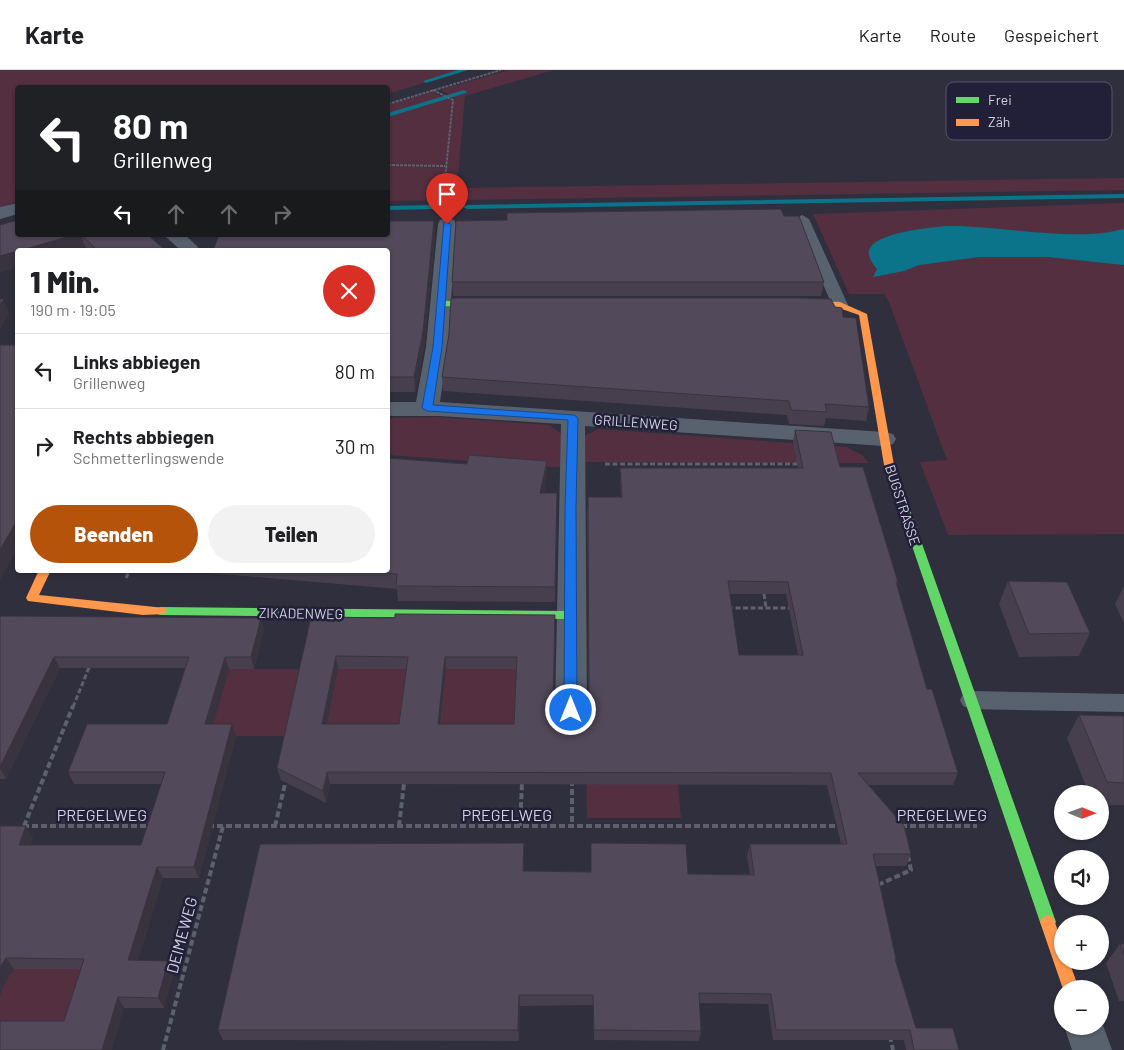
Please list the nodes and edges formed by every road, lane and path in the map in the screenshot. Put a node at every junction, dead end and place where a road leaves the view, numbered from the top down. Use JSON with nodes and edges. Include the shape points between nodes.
{"nodes":[{"id":1,"x":501,"y":70,"type":"edge"},
{"id":2,"x":433,"y":90,"type":"junction"},
{"id":3,"x":390,"y":103,"type":"edge"},
{"id":4,"x":390,"y":165,"type":"edge"},
{"id":5,"x":445,"y":166,"type":"junction"},
{"id":6,"x":15,"y":209,"type":"edge"},
{"id":7,"x":0,"y":213,"type":"edge"},
{"id":8,"x":802,"y":219,"type":"edge"},
{"id":9,"x":447,"y":224,"type":"joint"},
{"id":10,"x":176,"y":237,"type":"edge"},
{"id":11,"x":188,"y":248,"type":"edge"},
{"id":12,"x":787,"y":303,"type":"edge"},
{"id":13,"x":440,"y":304,"type":"junction"},
{"id":14,"x":501,"y":304,"type":"edge"},
{"id":15,"x":846,"y":307,"type":"junction"},
{"id":16,"x":427,"y":408,"type":"junction"},
{"id":17,"x":390,"y":409,"type":"edge"},
{"id":18,"x":574,"y":418,"type":"junction"},
{"id":19,"x":884,"y":439,"type":"junction"},
{"id":20,"x":572,"y":464,"type":"junction"},
{"id":21,"x":666,"y":464,"type":"junction"},
{"id":22,"x":758,"y":464,"type":"junction"},
{"id":23,"x":803,"y":464,"type":"edge"},
{"id":24,"x":667,"y":473,"type":"edge"},
{"id":25,"x":760,"y":473,"type":"edge"},
{"id":26,"x":44,"y":573,"type":"edge"},
{"id":27,"x":764,"y":594,"type":"edge"},
{"id":28,"x":720,"y":608,"type":"edge"},
{"id":29,"x":766,"y":608,"type":"junction"},
{"id":30,"x":795,"y":608,"type":"edge"},
{"id":31,"x":570,"y":615,"type":"junction"},
{"id":32,"x":91,"y":664,"type":"edge"},
{"id":33,"x":971,"y":700,"type":"junction"},
{"id":34,"x":1124,"y":703,"type":"edge"},
{"id":35,"x":571,"y":710,"type":"edge"},
{"id":36,"x":572,"y":778,"type":"edge"},
{"id":37,"x":285,"y":784,"type":"edge"},
{"id":38,"x":404,"y":784,"type":"edge"},
{"id":39,"x":522,"y":784,"type":"edge"},
{"id":40,"x":154,"y":818,"type":"edge"},
{"id":41,"x":16,"y":826,"type":"edge"},
{"id":42,"x":24,"y":826,"type":"junction"},
{"id":43,"x":205,"y":826,"type":"edge"},
{"id":44,"x":223,"y":826,"type":"junction"},
{"id":45,"x":275,"y":826,"type":"junction"},
{"id":46,"x":399,"y":826,"type":"junction"},
{"id":47,"x":520,"y":826,"type":"junction"},
{"id":48,"x":572,"y":826,"type":"junction"},
{"id":49,"x":846,"y":826,"type":"edge"},
{"id":50,"x":895,"y":826,"type":"edge"},
{"id":51,"x":1014,"y":826,"type":"junction"},
{"id":52,"x":906,"y":851,"type":"edge"},
{"id":53,"x":871,"y":888,"type":"edge"},
{"id":54,"x":1068,"y":980,"type":"edge"},
{"id":55,"x":890,"y":1032,"type":"edge"},
{"id":56,"x":1087,"y":1035,"type":"edge"},
{"id":57,"x":163,"y":1050,"type":"edge"},
{"id":58,"x":894,"y":1050,"type":"edge"},
{"id":59,"x":1092,"y":1050,"type":"edge"}],
"edges":[{"from":1,"to":2,"type":"path"},
{"from":2,"to":3,"type":"path"},
{"from":2,"to":5,"type":"path","via":[[454,100]]},
{"from":4,"to":5,"type":"path"},
{"from":5,"to":9,"type":"path","via":[[443,205],[454,205]]},
{"from":6,"to":7,"type":"street"},
{"from":8,"to":15,"type":"lane","name":"BUGSTRASSE"},
{"from":9,"to":13,"type":"street"},
{"from":10,"to":11,"type":"street"},
{"from":12,"to":15,"type":"street"},
{"from":13,"to":14,"type":"street"},
{"from":13,"to":16,"type":"street"},
{"from":15,"to":19,"type":"street","name":"BUGSTRASSE","via":[[863,314]]},
{"from":16,"to":17,"type":"street","name":"GRILLENWEG"},
{"from":16,"to":18,"type":"street","name":"GRILLENWEG"},
{"from":18,"to":19,"type":"street","name":"GRILLENWEG"},
{"from":18,"to":20,"type":"street"},
{"from":19,"to":33,"type":"street","name":"BUGSTRASSE","via":[[892,475]]},
{"from":20,"to":21,"type":"path"},
{"from":20,"to":31,"type":"street"},
{"from":21,"to":22,"type":"path"},
{"from":21,"to":24,"type":"path"},
{"from":22,"to":23,"type":"path"},
{"from":22,"to":25,"type":"path"},
{"from":26,"to":31,"type":"street","name":"ZIKADENWEG","via":[[32,598],[143,611]]},
{"from":27,"to":29,"type":"path"},
{"from":28,"to":29,"type":"path"},
{"from":29,"to":30,"type":"path"},
{"from":31,"to":35,"type":"street"},
{"from":32,"to":42,"type":"path"},
{"from":33,"to":34,"type":"lane"},
{"from":33,"to":51,"type":"street","name":"BUGSTRASSE"},
{"from":36,"to":48,"type":"path"},
{"from":37,"to":45,"type":"path"},
{"from":38,"to":46,"type":"path"},
{"from":39,"to":47,"type":"path"},
{"from":40,"to":42,"type":"path","name":"PREGELWEG","via":[[152,826]]},
{"from":41,"to":42,"type":"path","name":"PREGELWEG"},
{"from":43,"to":44,"type":"path","name":"PREGELWEG"},
{"from":44,"to":45,"type":"path","name":"PREGELWEG"},
{"from":44,"to":57,"type":"path","name":"DEIMEWEG"},
{"from":45,"to":46,"type":"path","name":"PREGELWEG"},
{"from":46,"to":47,"type":"path","name":"PREGELWEG"},
{"from":47,"to":48,"type":"path","name":"PREGELWEG"},
{"from":48,"to":49,"type":"path","name":"PREGELWEG"},
{"from":50,"to":51,"type":"path","name":"PREGELWEG"},
{"from":51,"to":54,"type":"street","name":"BUGSTRASSE"},
{"from":52,"to":53,"type":"path","via":[[911,870]]},
{"from":55,"to":58,"type":"path"},
{"from":56,"to":59,"type":"street"}]}
